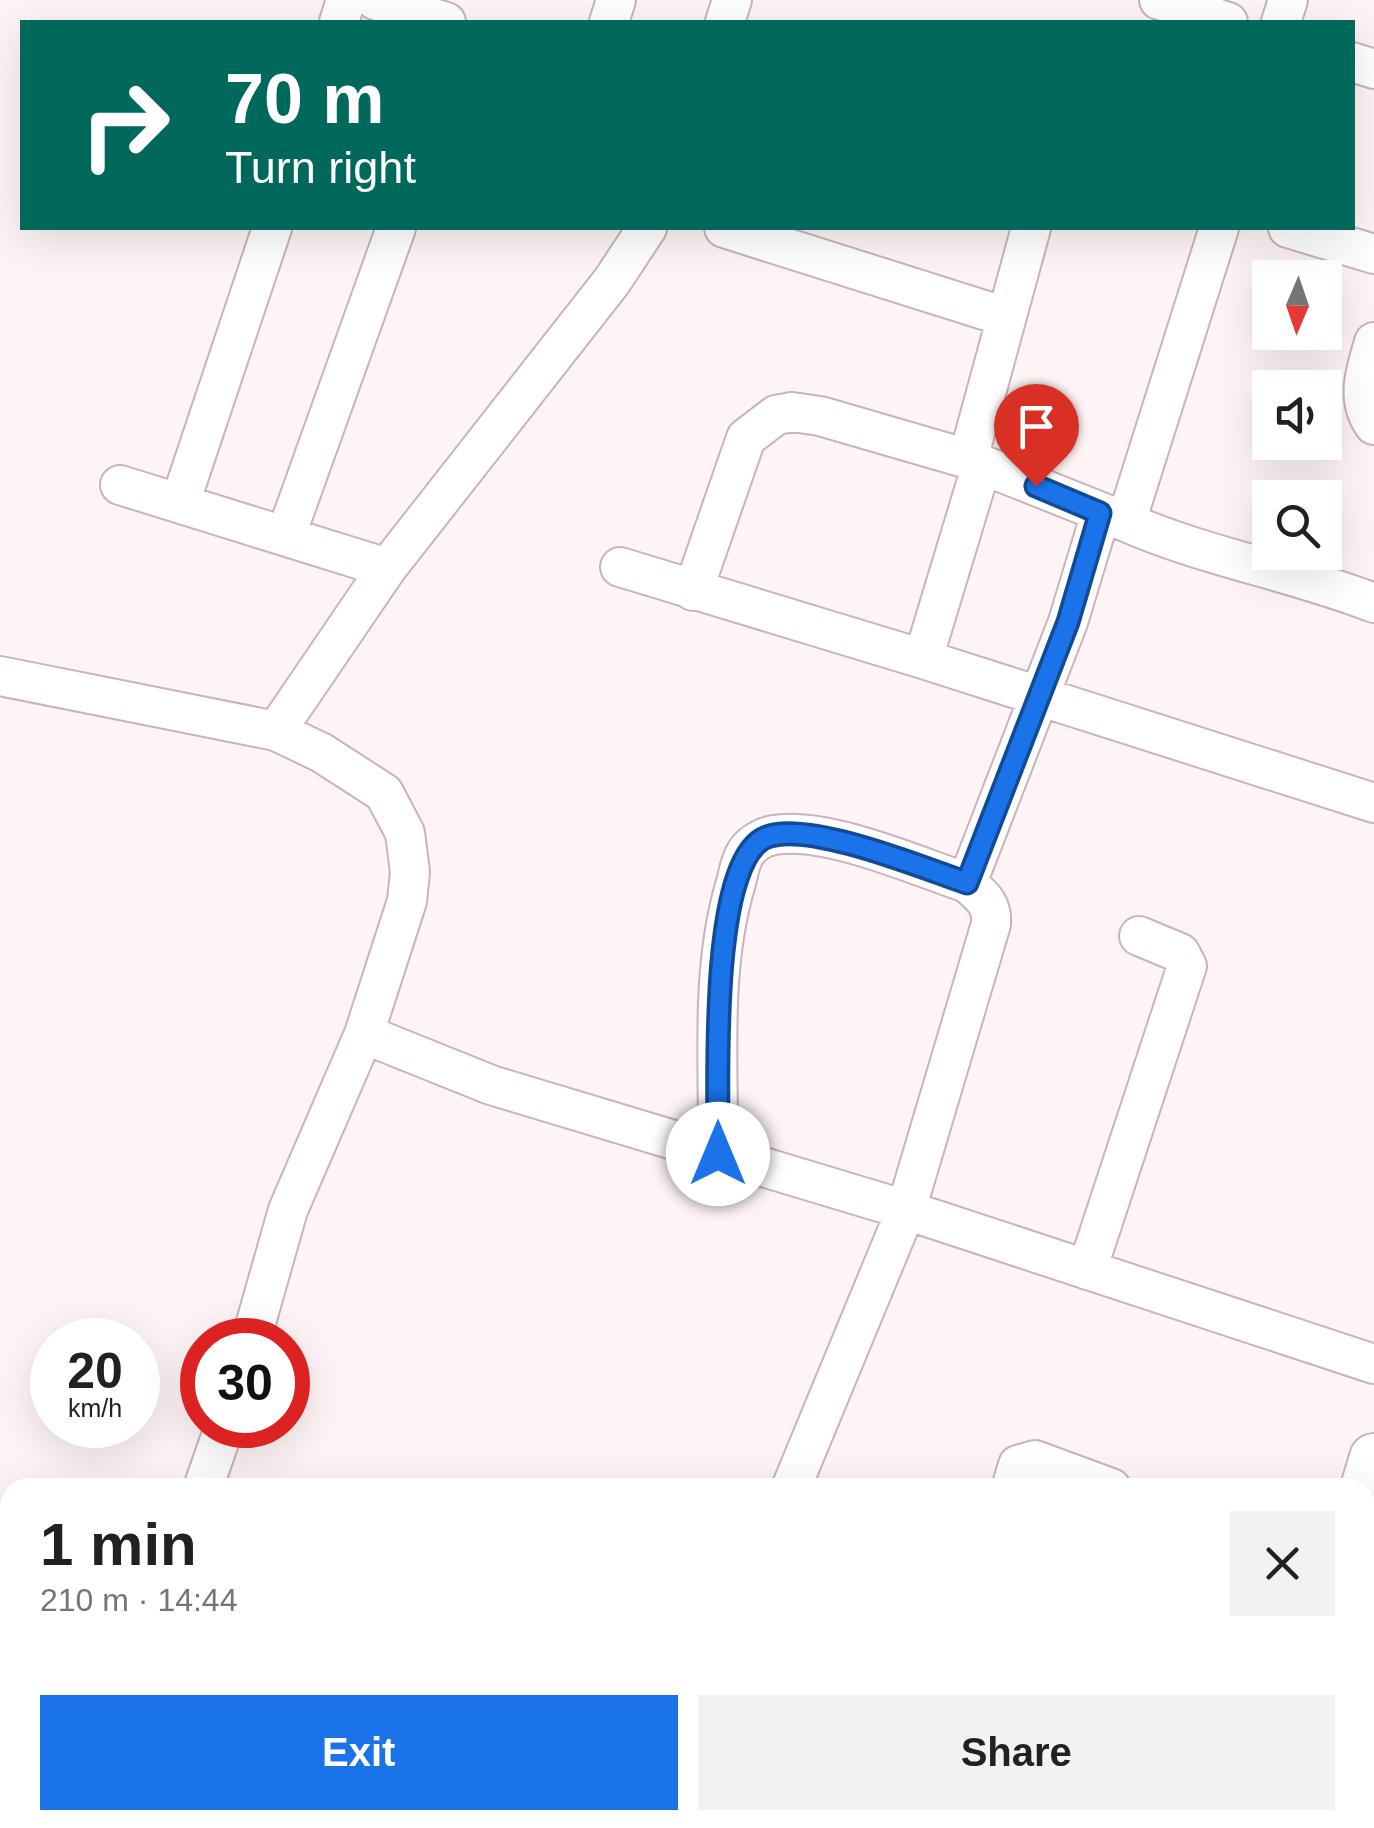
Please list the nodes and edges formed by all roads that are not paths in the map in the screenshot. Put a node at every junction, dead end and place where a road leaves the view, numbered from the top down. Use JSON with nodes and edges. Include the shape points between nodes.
{"nodes":[{"id":1,"x":374,"y":0,"type":"edge"},
{"id":2,"x":1159,"y":0,"type":"edge"},
{"id":3,"x":439,"y":20,"type":"edge"},
{"id":4,"x":1222,"y":20,"type":"edge"},
{"id":5,"x":271,"y":230,"type":"edge"},
{"id":6,"x":395,"y":230,"type":"edge"},
{"id":7,"x":646,"y":230,"type":"edge"},
{"id":8,"x":730,"y":230,"type":"edge"},
{"id":9,"x":1030,"y":230,"type":"edge"},
{"id":10,"x":1218,"y":230,"type":"edge"},
{"id":11,"x":1295,"y":230,"type":"edge"},
{"id":12,"x":1374,"y":254,"type":"edge"},
{"id":13,"x":1006,"y":317,"type":"junction"},
{"id":14,"x":1374,"y":342,"type":"edge"},
{"id":15,"x":1374,"y":425,"type":"edge"},
{"id":16,"x":975,"y":461,"type":"junction"},
{"id":17,"x":120,"y":485,"type":"dead end"},
{"id":18,"x":180,"y":503,"type":"junction"},
{"id":19,"x":1113,"y":518,"type":"junction"},
{"id":20,"x":286,"y":536,"type":"junction"},
{"id":21,"x":620,"y":567,"type":"dead end"},
{"id":22,"x":387,"y":568,"type":"junction"},
{"id":23,"x":693,"y":592,"type":"junction"},
{"id":24,"x":1374,"y":602,"type":"edge"},
{"id":25,"x":923,"y":659,"type":"junction"},
{"id":26,"x":0,"y":676,"type":"edge"},
{"id":27,"x":1040,"y":698,"type":"junction"},
{"id":28,"x":276,"y":731,"type":"junction"},
{"id":29,"x":1374,"y":803,"type":"edge"},
{"id":30,"x":967,"y":883,"type":"junction"},
{"id":31,"x":1139,"y":936,"type":"dead end"},
{"id":32,"x":364,"y":1034,"type":"junction"},
{"id":33,"x":718,"y":1154,"type":"junction"},
{"id":34,"x":906,"y":1210,"type":"junction"},
{"id":35,"x":1088,"y":1270,"type":"junction"},
{"id":36,"x":257,"y":1318,"type":"edge"},
{"id":37,"x":1374,"y":1364,"type":"edge"},
{"id":38,"x":217,"y":1448,"type":"edge"},
{"id":39,"x":207,"y":1478,"type":"edge"},
{"id":40,"x":795,"y":1478,"type":"edge"},
{"id":41,"x":1014,"y":1478,"type":"edge"},
{"id":42,"x":1084,"y":1478,"type":"edge"}],
"edges":[{"from":1,"to":3,"type":"street"},
{"from":2,"to":4,"type":"street"},
{"from":5,"to":18,"type":"street"},
{"from":6,"to":20,"type":"street"},
{"from":7,"to":22,"type":"street"},
{"from":8,"to":13,"type":"street"},
{"from":9,"to":13,"type":"street"},
{"from":10,"to":19,"type":"street"},
{"from":11,"to":12,"type":"street"},
{"from":13,"to":16,"type":"street"},
{"from":14,"to":15,"type":"street","via":[[1363,398]]},
{"from":16,"to":19,"type":"street"},
{"from":16,"to":23,"type":"street","via":[[820,416],[776,415],[746,438]]},
{"from":16,"to":25,"type":"street"},
{"from":17,"to":18,"type":"street"},
{"from":18,"to":20,"type":"street"},
{"from":19,"to":24,"type":"street"},
{"from":19,"to":27,"type":"street"},
{"from":20,"to":22,"type":"street"},
{"from":21,"to":23,"type":"street"},
{"from":22,"to":28,"type":"street"},
{"from":23,"to":25,"type":"street"},
{"from":25,"to":27,"type":"street"},
{"from":26,"to":28,"type":"street"},
{"from":27,"to":29,"type":"street"},
{"from":27,"to":30,"type":"street"},
{"from":28,"to":32,"type":"street","via":[[384,793],[405,832],[406,901]]},
{"from":30,"to":33,"type":"street","via":[[810,836],[778,834],[752,846],[729,907],[722,955]]},
{"from":30,"to":34,"type":"street","via":[[991,909],[992,921]]},
{"from":31,"to":35,"type":"street","via":[[1180,953],[1186,966]]},
{"from":32,"to":33,"type":"street","via":[[491,1085]]},
{"from":32,"to":36,"type":"street","via":[[288,1210]]},
{"from":33,"to":34,"type":"street"},
{"from":34,"to":35,"type":"street"},
{"from":34,"to":40,"type":"street"},
{"from":35,"to":37,"type":"street"},
{"from":38,"to":39,"type":"street"},
{"from":41,"to":42,"type":"street","via":[[1018,1465],[1035,1460]]}]}
